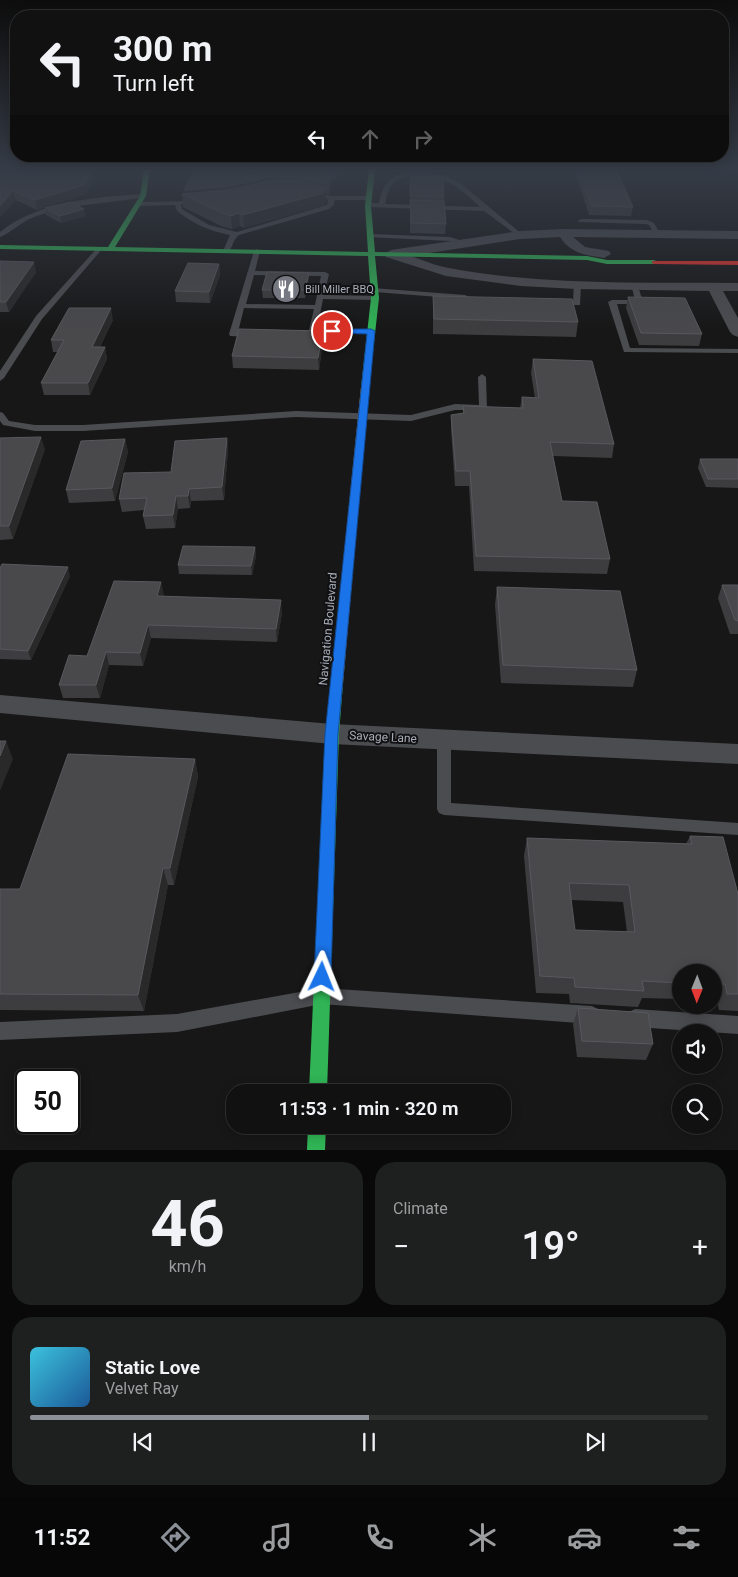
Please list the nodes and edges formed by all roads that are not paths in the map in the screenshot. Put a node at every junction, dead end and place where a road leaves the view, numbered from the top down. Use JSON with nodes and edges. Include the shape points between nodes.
{"nodes":[{"id":1,"x":16,"y":223,"type":"edge"},
{"id":2,"x":124,"y":223,"type":"edge"},
{"id":3,"x":199,"y":223,"type":"edge"},
{"id":4,"x":276,"y":223,"type":"edge"},
{"id":5,"x":370,"y":223,"type":"edge"},
{"id":6,"x":504,"y":223,"type":"edge"},
{"id":7,"x":649,"y":223,"type":"edge"},
{"id":8,"x":564,"y":233,"type":"junction"},
{"id":9,"x":237,"y":234,"type":"junction"},
{"id":10,"x":657,"y":234,"type":"junction"},
{"id":11,"x":0,"y":235,"type":"edge"},
{"id":12,"x":520,"y":235,"type":"junction"},
{"id":13,"x":738,"y":235,"type":"edge"},
{"id":14,"x":370,"y":236,"type":"junction"},
{"id":15,"x":466,"y":243,"type":"junction"},
{"id":16,"x":0,"y":247,"type":"edge"},
{"id":17,"x":105,"y":248,"type":"junction"},
{"id":18,"x":226,"y":251,"type":"junction"},
{"id":19,"x":257,"y":251,"type":"junction"},
{"id":20,"x":372,"y":254,"type":"junction"},
{"id":21,"x":391,"y":254,"type":"junction"},
{"id":22,"x":738,"y":256,"type":"edge"},
{"id":23,"x":605,"y":258,"type":"junction"},
{"id":24,"x":738,"y":263,"type":"edge"},
{"id":25,"x":250,"y":273,"type":"junction"},
{"id":26,"x":577,"y":285,"type":"junction"},
{"id":27,"x":634,"y":286,"type":"junction"},
{"id":28,"x":714,"y":287,"type":"junction"},
{"id":29,"x":738,"y":287,"type":"edge"},
{"id":30,"x":375,"y":294,"type":"junction"},
{"id":31,"x":320,"y":297,"type":"junction"},
{"id":32,"x":476,"y":298,"type":"edge"},
{"id":33,"x":552,"y":303,"type":"edge"},
{"id":34,"x":241,"y":306,"type":"junction"},
{"id":35,"x":318,"y":307,"type":"junction"},
{"id":36,"x":313,"y":331,"type":"junction"},
{"id":37,"x":371,"y":331,"type":"junction"},
{"id":38,"x":738,"y":332,"type":"edge"},
{"id":39,"x":260,"y":335,"type":"edge"},
{"id":40,"x":305,"y":336,"type":"edge"},
{"id":41,"x":738,"y":352,"type":"edge"},
{"id":42,"x":482,"y":376,"type":"dead end"},
{"id":43,"x":0,"y":378,"type":"edge"},
{"id":44,"x":0,"y":415,"type":"edge"},
{"id":45,"x":361,"y":417,"type":"junction"},
{"id":46,"x":0,"y":704,"type":"edge"},
{"id":47,"x":332,"y":734,"type":"junction"},
{"id":48,"x":444,"y":740,"type":"junction"},
{"id":49,"x":738,"y":754,"type":"edge"},
{"id":50,"x":738,"y":829,"type":"edge"},
{"id":51,"x":322,"y":996,"type":"junction"},
{"id":52,"x":738,"y":1025,"type":"edge"},
{"id":53,"x":0,"y":1031,"type":"edge"},
{"id":54,"x":318,"y":1084,"type":"edge"},
{"id":55,"x":317,"y":1134,"type":"edge"},
{"id":56,"x":316,"y":1150,"type":"edge"}],
"edges":[{"from":1,"to":11,"type":"lane"},
{"from":2,"to":17,"type":"main road"},
{"from":3,"to":9,"type":"lane","via":[[211,229]]},
{"from":4,"to":9,"type":"lane"},
{"from":5,"to":14,"type":"main road","name":"Navigation Boulevard"},
{"from":6,"to":12,"type":"lane"},
{"from":7,"to":10,"type":"lane"},
{"from":8,"to":10,"type":"street"},
{"from":8,"to":12,"type":"street"},
{"from":8,"to":23,"type":"street","via":[[578,250]]},
{"from":9,"to":18,"type":"lane","via":[[232,237]]},
{"from":10,"to":13,"type":"street"},
{"from":12,"to":15,"type":"street"},
{"from":14,"to":15,"type":"lane","via":[[450,239]]},
{"from":14,"to":20,"type":"main road","name":"Navigation Boulevard"},
{"from":15,"to":21,"type":"street"},
{"from":16,"to":17,"type":"main road"},
{"from":17,"to":18,"type":"main road"},
{"from":17,"to":43,"type":"lane","via":[[39,318]]},
{"from":18,"to":19,"type":"main road"},
{"from":19,"to":20,"type":"main road"},
{"from":19,"to":25,"type":"lane"},
{"from":20,"to":21,"type":"main road"},
{"from":20,"to":30,"type":"main road","name":"Navigation Boulevard"},
{"from":21,"to":23,"type":"main road"},
{"from":21,"to":26,"type":"street","via":[[446,272],[521,282]]},
{"from":22,"to":23,"type":"main road"},
{"from":23,"to":24,"type":"main road"},
{"from":23,"to":26,"type":"street","via":[[585,264],[578,272]]},
{"from":25,"to":31,"type":"lane","via":[[324,274]]},
{"from":25,"to":34,"type":"lane"},
{"from":26,"to":27,"type":"street"},
{"from":26,"to":33,"type":"lane","via":[[577,303]]},
{"from":27,"to":28,"type":"street"},
{"from":27,"to":41,"type":"lane","via":[[639,302],[612,302],[627,350]]},
{"from":28,"to":29,"type":"street"},
{"from":28,"to":38,"type":"street"},
{"from":30,"to":31,"type":"lane"},
{"from":30,"to":32,"type":"lane"},
{"from":30,"to":37,"type":"main road","name":"Navigation Boulevard"},
{"from":31,"to":35,"type":"lane"},
{"from":34,"to":35,"type":"lane"},
{"from":34,"to":39,"type":"lane","via":[[233,334]]},
{"from":35,"to":36,"type":"lane"},
{"from":36,"to":37,"type":"lane"},
{"from":36,"to":40,"type":"lane"},
{"from":37,"to":45,"type":"main road","name":"Navigation Boulevard"},
{"from":42,"to":45,"type":"lane","via":[[484,408],[454,407],[411,418]]},
{"from":44,"to":45,"type":"lane","via":[[6,423],[35,428],[83,428],[296,414]]},
{"from":45,"to":47,"type":"main road","name":"Navigation Boulevard"},
{"from":46,"to":47,"type":"street","name":"Savage Lane"},
{"from":47,"to":48,"type":"street","name":"Savage Lane"},
{"from":47,"to":51,"type":"main road","name":"Navigation Boulevard"},
{"from":48,"to":49,"type":"street","name":"Savage Lane"},
{"from":48,"to":50,"type":"lane","via":[[444,809]]},
{"from":51,"to":52,"type":"lane"},
{"from":51,"to":53,"type":"lane","via":[[177,1023]]},
{"from":51,"to":54,"type":"main road","name":"Navigation Boulevard"},
{"from":55,"to":56,"type":"main road"}]}
